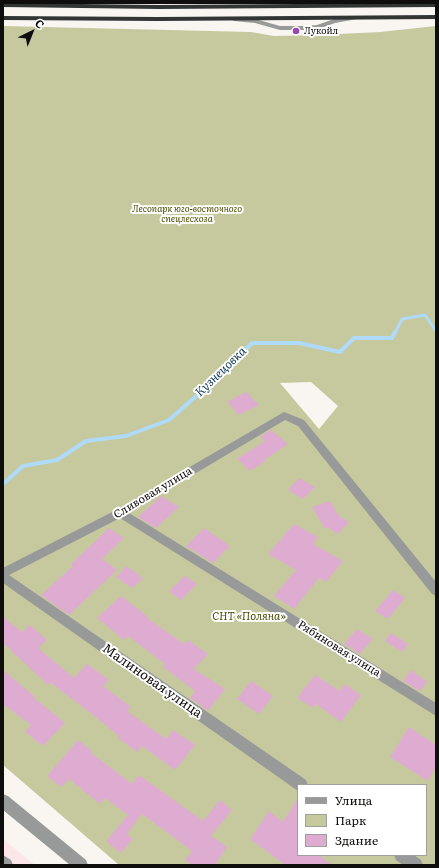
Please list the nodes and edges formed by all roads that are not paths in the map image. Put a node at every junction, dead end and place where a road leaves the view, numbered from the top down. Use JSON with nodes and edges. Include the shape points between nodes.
{"nodes":[{"id":1,"x":308,"y":3,"type":"edge"},
{"id":2,"x":416,"y":3,"type":"edge"},
{"id":3,"x":3,"y":5,"type":"edge"},
{"id":4,"x":428,"y":5,"type":"junction"},
{"id":5,"x":436,"y":5,"type":"edge"},
{"id":6,"x":289,"y":6,"type":"junction"},
{"id":7,"x":436,"y":17,"type":"edge"},
{"id":8,"x":3,"y":18,"type":"edge"},
{"id":9,"x":355,"y":18,"type":"junction"},
{"id":10,"x":226,"y":19,"type":"junction"},
{"id":11,"x":120,"y":513,"type":"junction"},
{"id":12,"x":3,"y":573,"type":"edge"},
{"id":13,"x":3,"y":577,"type":"edge"},
{"id":14,"x":436,"y":591,"type":"edge"},
{"id":15,"x":436,"y":710,"type":"edge"},
{"id":16,"x":300,"y":784,"type":"edge"},
{"id":17,"x":3,"y":801,"type":"edge"},
{"id":18,"x":403,"y":856,"type":"edge"},
{"id":19,"x":3,"y":862,"type":"edge"},
{"id":20,"x":6,"y":865,"type":"edge"},
{"id":21,"x":81,"y":865,"type":"edge"},
{"id":22,"x":416,"y":865,"type":"edge"}],
"edges":[{"from":1,"to":6,"type":"lane"},
{"from":2,"to":4,"type":"lane"},
{"from":3,"to":6,"type":"highway"},
{"from":4,"to":5,"type":"highway"},
{"from":4,"to":6,"type":"highway"},
{"from":7,"to":9,"type":"highway"},
{"from":8,"to":10,"type":"highway"},
{"from":9,"to":10,"type":"highway"},
{"from":9,"to":10,"type":"lane","via":[[305,28],[280,28],[255,21]]},
{"from":11,"to":12,"type":"lane","name":"Сливовая улица"},
{"from":11,"to":14,"type":"lane","name":"Сливовая улица","via":[[284,416],[301,423]]},
{"from":11,"to":15,"type":"lane","name":"Рябиновая улица"},
{"from":13,"to":16,"type":"lane","name":"Малиновая улица"},
{"from":17,"to":21,"type":"lane"},
{"from":18,"to":22,"type":"lane"},
{"from":19,"to":20,"type":"lane"}]}
